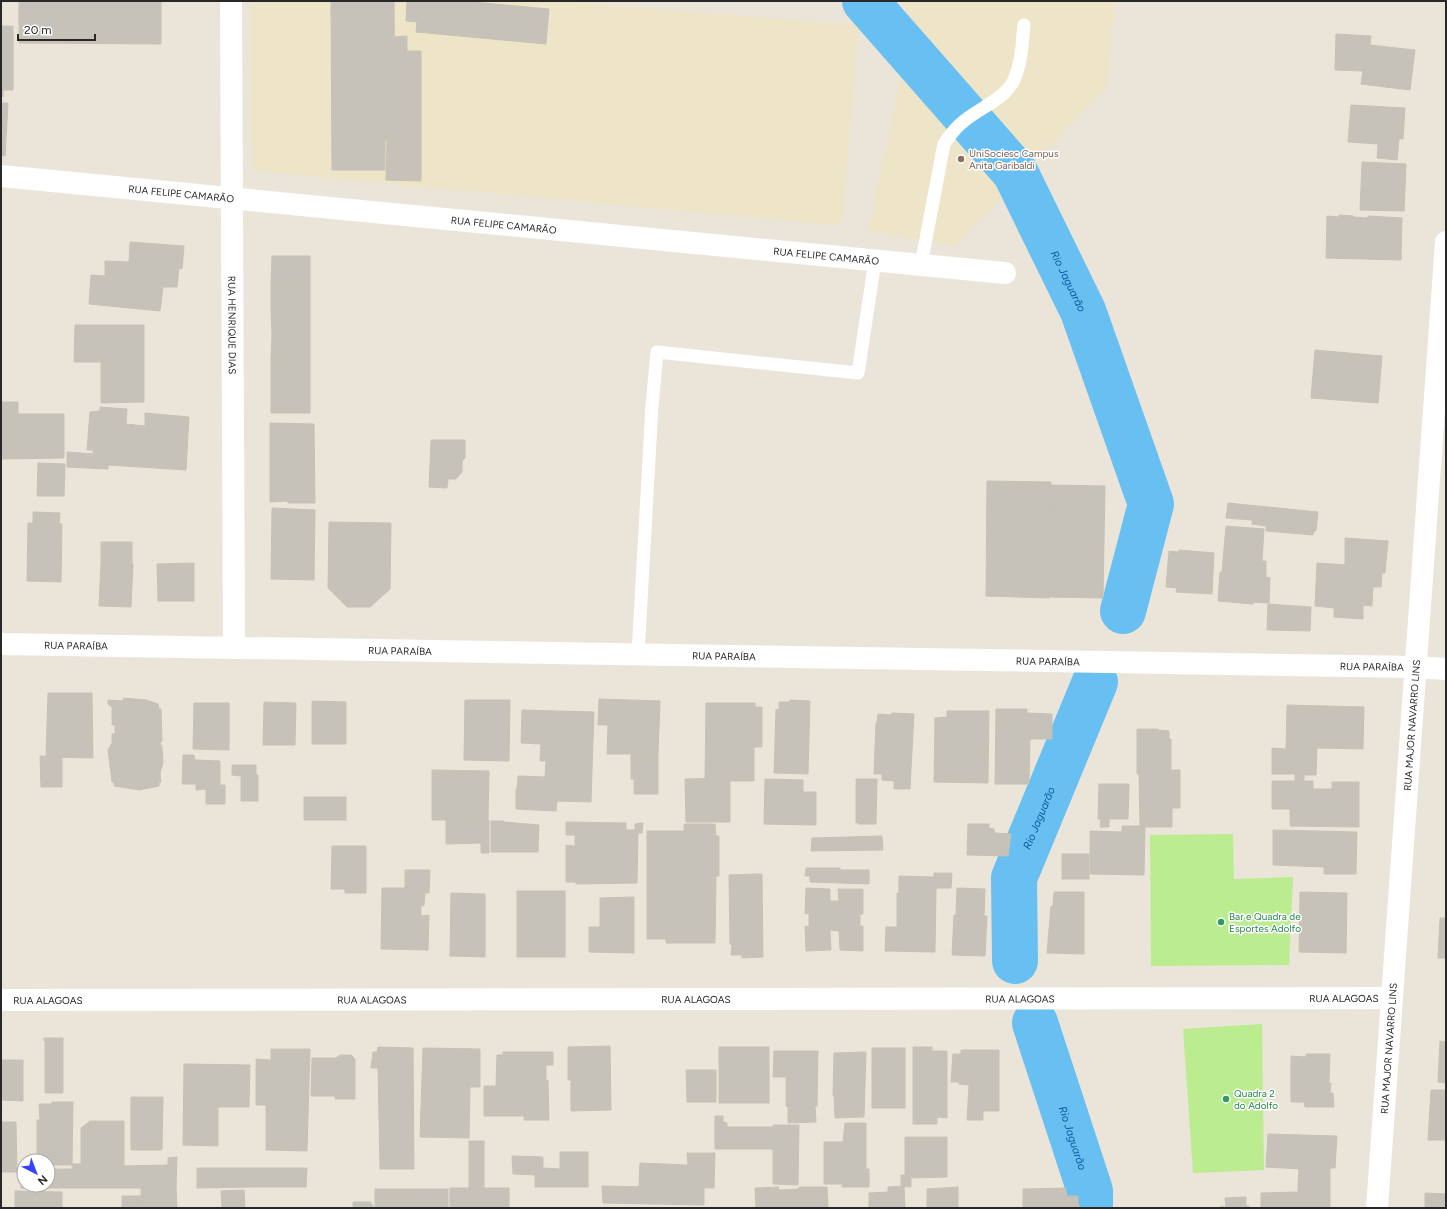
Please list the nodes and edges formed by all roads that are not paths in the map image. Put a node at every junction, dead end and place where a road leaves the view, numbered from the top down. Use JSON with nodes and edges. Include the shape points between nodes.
{"nodes":[{"id":1,"x":231,"y":1,"type":"edge"},
{"id":2,"x":1024,"y":25,"type":"dead end"},
{"id":3,"x":1,"y":176,"type":"edge"},
{"id":4,"x":232,"y":199,"type":"junction"},
{"id":5,"x":1446,"y":242,"type":"edge"},
{"id":6,"x":875,"y":260,"type":"junction"},
{"id":7,"x":921,"y":265,"type":"junction"},
{"id":8,"x":1005,"y":273,"type":"dead end"},
{"id":9,"x":1,"y":644,"type":"edge"},
{"id":10,"x":234,"y":648,"type":"junction"},
{"id":11,"x":638,"y":654,"type":"junction"},
{"id":12,"x":1415,"y":667,"type":"junction"},
{"id":13,"x":1446,"y":669,"type":"edge"},
{"id":14,"x":1392,"y":998,"type":"junction"},
{"id":15,"x":1,"y":1000,"type":"edge"},
{"id":16,"x":1377,"y":1208,"type":"edge"}],
"edges":[{"from":1,"to":4,"type":"street","name":"RUA HENRIQUE DIAS"},
{"from":2,"to":7,"type":"lane","via":[[1020,63],[1014,81],[1004,94],[965,120],[944,144]]},
{"from":3,"to":4,"type":"street","name":"RUA FELIPE CAMARÃO"},
{"from":4,"to":6,"type":"street","name":"RUA FELIPE CAMARÃO"},
{"from":4,"to":10,"type":"street","name":"RUA HENRIQUE DIAS"},
{"from":5,"to":12,"type":"street","name":"RUA MAJOR NAVARRO LINS"},
{"from":6,"to":7,"type":"street","name":"RUA FELIPE CAMARÃO"},
{"from":6,"to":11,"type":"lane","via":[[858,373],[657,352]]},
{"from":7,"to":8,"type":"street","name":"RUA FELIPE CAMARÃO"},
{"from":9,"to":10,"type":"street","name":"RUA PARAÍBA"},
{"from":10,"to":11,"type":"street","name":"RUA PARAÍBA"},
{"from":11,"to":12,"type":"street","name":"RUA PARAÍBA"},
{"from":12,"to":13,"type":"street","name":"RUA PARAÍBA"},
{"from":12,"to":14,"type":"street","name":"RUA MAJOR NAVARRO LINS"},
{"from":14,"to":15,"type":"street","name":"RUA ALAGOAS"},
{"from":14,"to":16,"type":"street","name":"RUA MAJOR NAVARRO LINS"}]}
